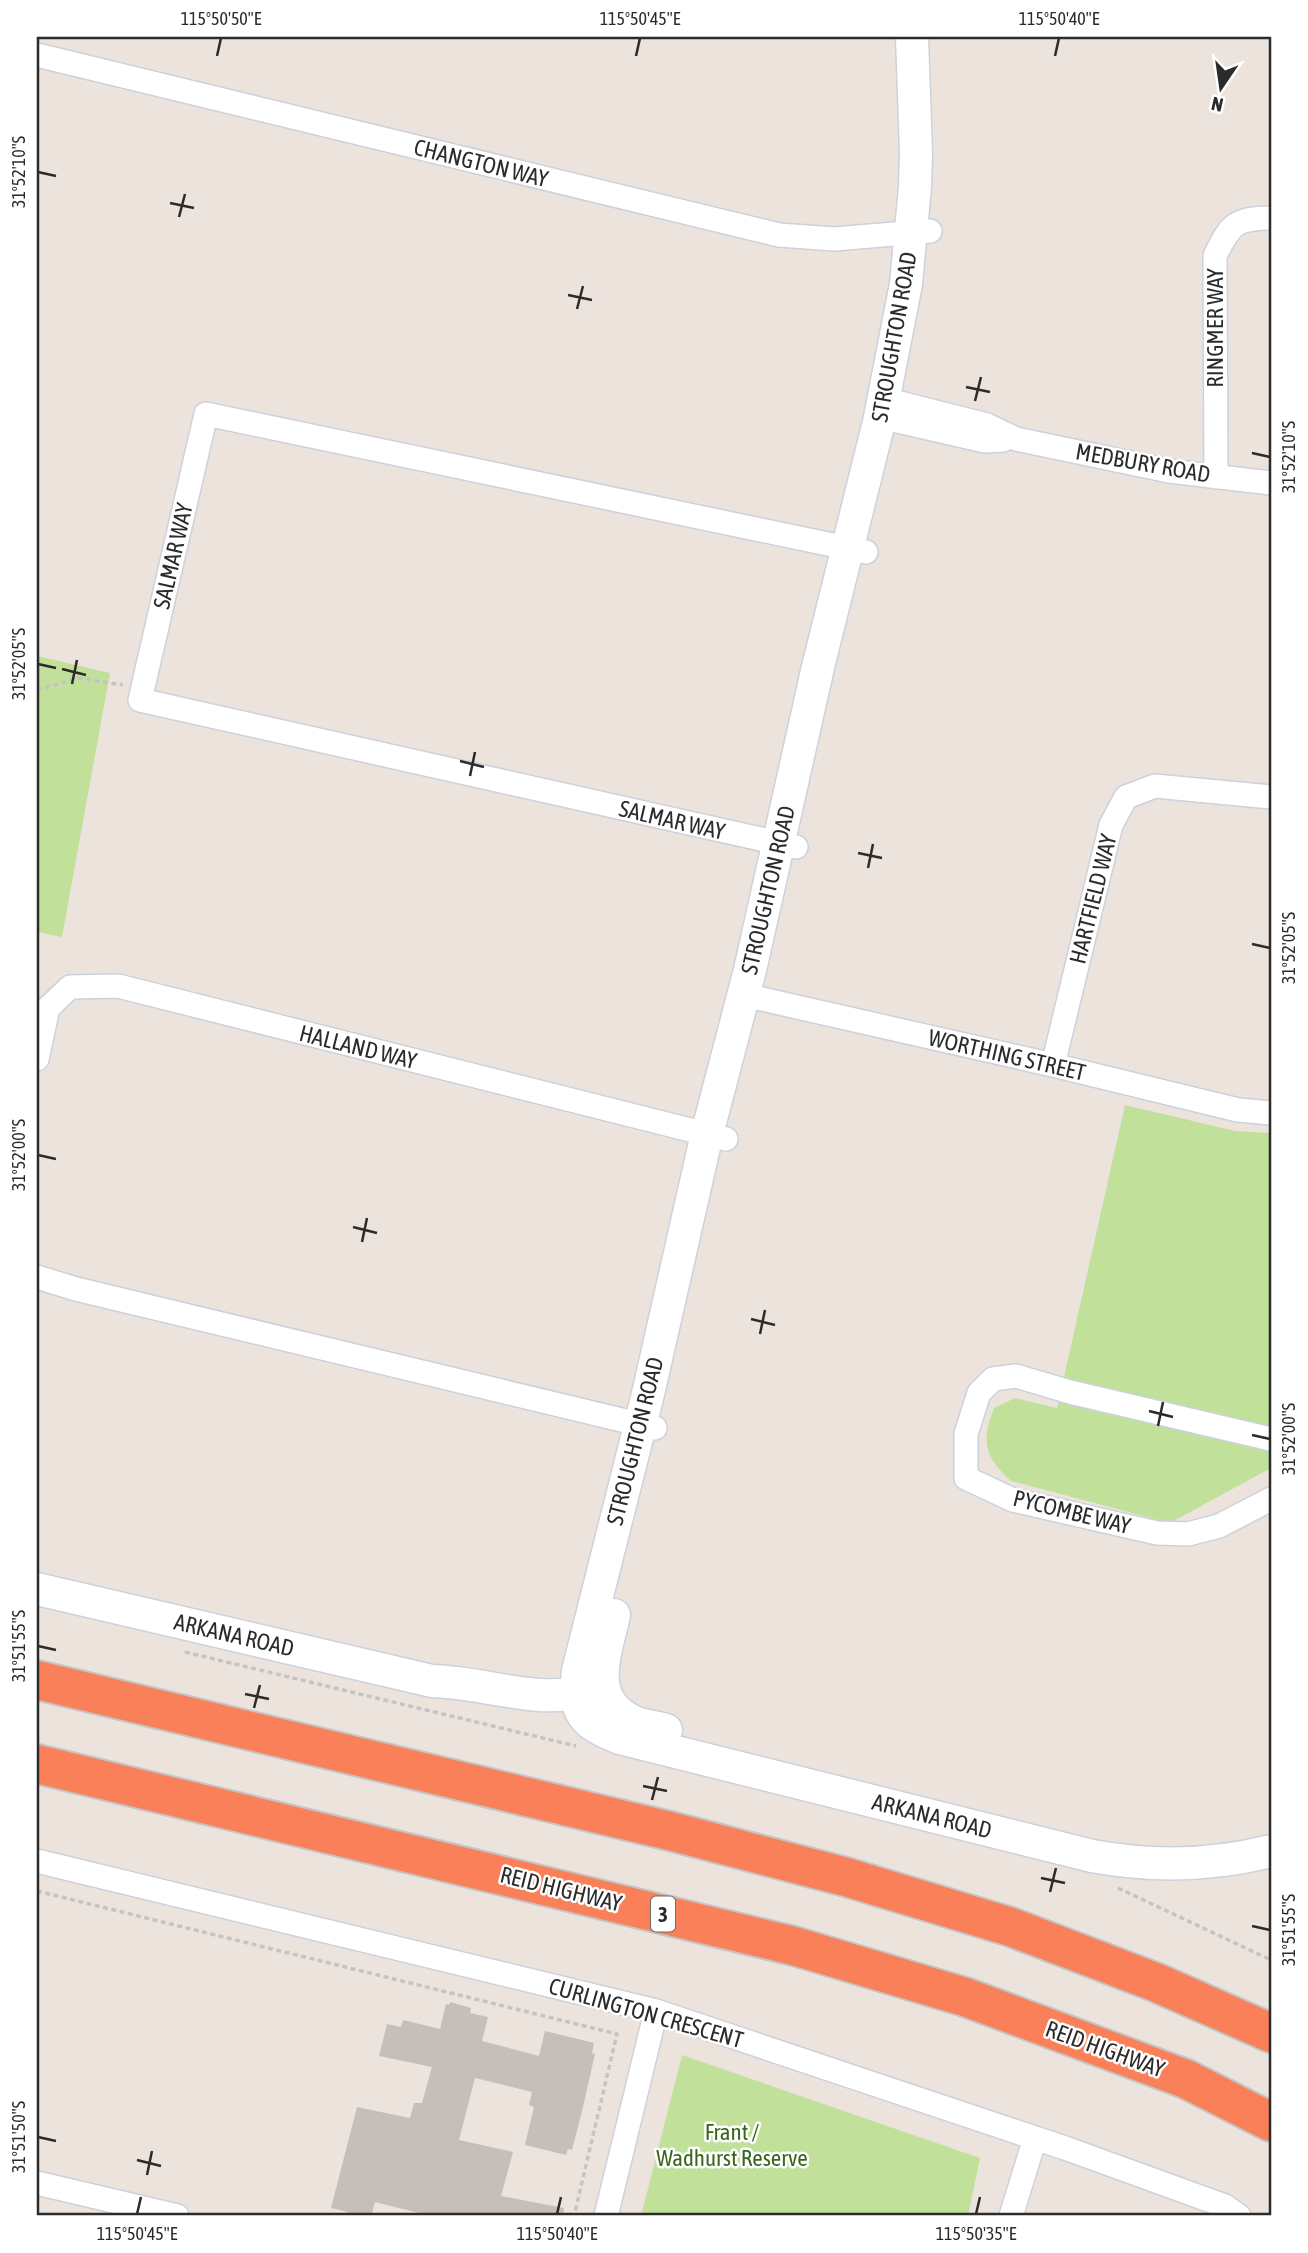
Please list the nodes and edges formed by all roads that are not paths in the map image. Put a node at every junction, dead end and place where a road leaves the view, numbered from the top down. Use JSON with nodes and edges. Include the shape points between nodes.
{"nodes":[{"id":1,"x":912,"y":37,"type":"edge"},
{"id":2,"x":931,"y":37,"type":"edge"},
{"id":3,"x":37,"y":55,"type":"edge"},
{"id":4,"x":1271,"y":218,"type":"edge"},
{"id":5,"x":920,"y":232,"type":"junction"},
{"id":6,"x":891,"y":410,"type":"junction"},
{"id":7,"x":1216,"y":477,"type":"junction"},
{"id":8,"x":1271,"y":482,"type":"edge"},
{"id":9,"x":857,"y":551,"type":"junction"},
{"id":10,"x":1271,"y":797,"type":"edge"},
{"id":11,"x":786,"y":845,"type":"junction"},
{"id":12,"x":752,"y":997,"type":"junction"},
{"id":13,"x":37,"y":1059,"type":"edge"},
{"id":14,"x":1052,"y":1065,"type":"junction"},
{"id":15,"x":1271,"y":1113,"type":"edge"},
{"id":16,"x":716,"y":1137,"type":"junction"},
{"id":17,"x":37,"y":1277,"type":"edge"},
{"id":18,"x":648,"y":1427,"type":"junction"},
{"id":19,"x":1271,"y":1439,"type":"edge"},
{"id":20,"x":1271,"y":1499,"type":"edge"},
{"id":21,"x":37,"y":1589,"type":"edge"},
{"id":22,"x":37,"y":1680,"type":"edge"},
{"id":23,"x":593,"y":1704,"type":"junction"},
{"id":24,"x":37,"y":1764,"type":"edge"},
{"id":25,"x":1271,"y":1832,"type":"edge"},
{"id":26,"x":1271,"y":1851,"type":"edge"},
{"id":27,"x":37,"y":1861,"type":"edge"},
{"id":28,"x":656,"y":2011,"type":"junction"},
{"id":29,"x":1271,"y":2033,"type":"edge"},
{"id":30,"x":1271,"y":2122,"type":"edge"},
{"id":31,"x":1035,"y":2138,"type":"junction"},
{"id":32,"x":37,"y":2183,"type":"edge"},
{"id":33,"x":177,"y":2216,"type":"edge"},
{"id":34,"x":606,"y":2216,"type":"edge"},
{"id":35,"x":1011,"y":2216,"type":"edge"},
{"id":36,"x":1239,"y":2216,"type":"edge"}],
"edges":[{"from":1,"to":5,"type":"street","name":"STROUGHTON ROAD"},
{"from":2,"to":5,"type":"street","name":"STROUGHTON ROAD","via":[[932,172]]},
{"from":3,"to":5,"type":"street","name":"CHANGTON WAY","via":[[779,235],[834,239]]},
{"from":4,"to":7,"type":"street","name":"RINGMER WAY","via":[[1245,218],[1226,233],[1215,256]]},
{"from":5,"to":6,"type":"street","name":"STROUGHTON ROAD","via":[[918,320]]},
{"from":6,"to":7,"type":"street","name":"MEDBURY ROAD","via":[[986,425],[1016,439]]},
{"from":6,"to":9,"type":"street","name":"STROUGHTON ROAD"},
{"from":7,"to":8,"type":"street","name":"MEDBURY ROAD"},
{"from":9,"to":11,"type":"street","name":"STROUGHTON ROAD"},
{"from":9,"to":11,"type":"street","name":"SALMAR WAY","via":[[206,414],[140,700]]},
{"from":10,"to":14,"type":"street","name":"HARTFIELD WAY","via":[[1155,786],[1126,797],[1111,825]]},
{"from":11,"to":12,"type":"street","name":"STROUGHTON ROAD"},
{"from":12,"to":14,"type":"street","name":"WORTHING STREET"},
{"from":12,"to":16,"type":"street","name":"STROUGHTON ROAD"},
{"from":13,"to":16,"type":"street","name":"HALLAND WAY","via":[[48,1008],[70,987],[118,986]]},
{"from":14,"to":15,"type":"street","name":"WORTHING STREET","via":[[1238,1110]]},
{"from":16,"to":18,"type":"street","name":"STROUGHTON ROAD"},
{"from":17,"to":18,"type":"street"},
{"from":18,"to":23,"type":"street","name":"STROUGHTON ROAD"},
{"from":19,"to":20,"type":"street","name":"PYCOMBE WAY","via":[[1016,1376],[993,1379],[979,1393],[966,1434],[967,1478],[1013,1500],[1157,1533],[1188,1534],[1219,1526]]},
{"from":21,"to":23,"type":"street","name":"ARKANA ROAD","via":[[432,1681],[453,1695],[555,1712]]},
{"from":22,"to":29,"type":"highway","via":[[656,1827],[846,1877],[1011,1927]]},
{"from":23,"to":25,"type":"street","name":"ARKANA ROAD","via":[[635,1722],[1124,1843],[1223,1842]]},
{"from":23,"to":26,"type":"street","name":"ARKANA ROAD","via":[[620,1738],[1102,1858],[1176,1864]]},
{"from":24,"to":30,"type":"highway","name":"REID HIGHWAY","number":"3","via":[[794,1946],[965,1997],[1186,2079]]},
{"from":27,"to":28,"type":"street","name":"CURLINGTON CRESCENT"},
{"from":28,"to":31,"type":"street","name":"CURLINGTON CRESCENT"},
{"from":28,"to":34,"type":"street"},
{"from":31,"to":35,"type":"street"},
{"from":31,"to":36,"type":"street","name":"CURLINGTON CRESCENT","via":[[1225,2206]]},
{"from":32,"to":33,"type":"street"}]}
